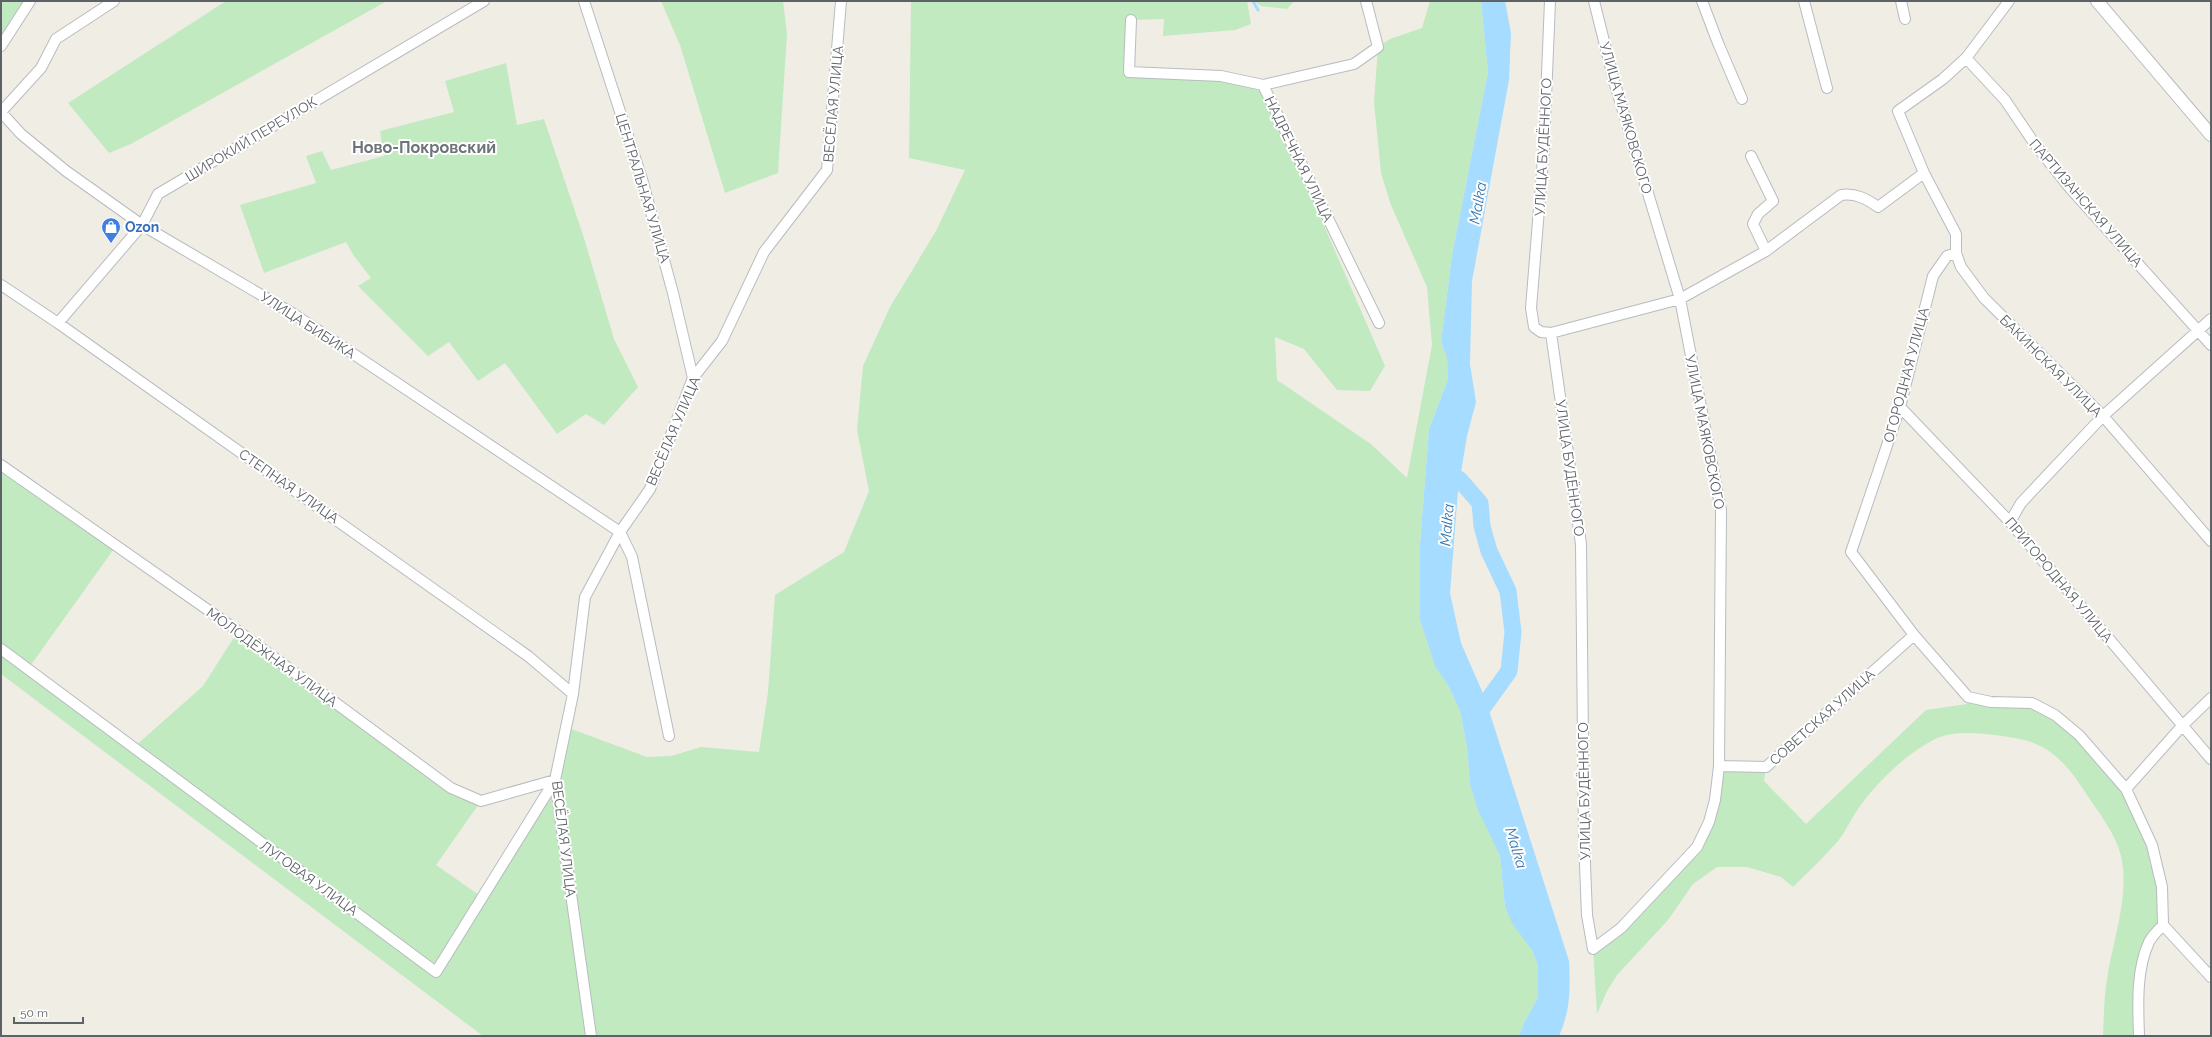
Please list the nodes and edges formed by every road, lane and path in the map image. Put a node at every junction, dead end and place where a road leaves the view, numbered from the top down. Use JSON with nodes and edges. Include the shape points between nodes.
{"nodes":[{"id":1,"x":30,"y":1,"type":"edge"},
{"id":2,"x":114,"y":1,"type":"edge"},
{"id":3,"x":484,"y":1,"type":"edge"},
{"id":4,"x":584,"y":1,"type":"edge"},
{"id":5,"x":841,"y":1,"type":"edge"},
{"id":6,"x":1366,"y":1,"type":"edge"},
{"id":7,"x":1550,"y":1,"type":"edge"},
{"id":8,"x":1594,"y":1,"type":"edge"},
{"id":9,"x":1702,"y":1,"type":"edge"},
{"id":10,"x":1804,"y":1,"type":"edge"},
{"id":11,"x":1901,"y":1,"type":"edge"},
{"id":12,"x":2009,"y":1,"type":"edge"},
{"id":13,"x":2097,"y":1,"type":"edge"},
{"id":14,"x":1905,"y":19,"type":"dead end"},
{"id":15,"x":1131,"y":20,"type":"dead end"},
{"id":16,"x":1,"y":46,"type":"edge"},
{"id":17,"x":1966,"y":58,"type":"junction"},
{"id":18,"x":1263,"y":85,"type":"junction"},
{"id":19,"x":1827,"y":88,"type":"dead end"},
{"id":20,"x":1742,"y":99,"type":"dead end"},
{"id":21,"x":1,"y":112,"type":"edge"},
{"id":22,"x":2211,"y":135,"type":"edge"},
{"id":23,"x":1751,"y":156,"type":"dead end"},
{"id":24,"x":1924,"y":172,"type":"junction"},
{"id":25,"x":142,"y":225,"type":"junction"},
{"id":26,"x":1766,"y":251,"type":"junction"},
{"id":27,"x":1956,"y":253,"type":"junction"},
{"id":28,"x":1,"y":285,"type":"edge"},
{"id":29,"x":1680,"y":299,"type":"junction"},
{"id":30,"x":2211,"y":319,"type":"edge"},
{"id":31,"x":58,"y":323,"type":"junction"},
{"id":32,"x":1379,"y":323,"type":"dead end"},
{"id":33,"x":2199,"y":330,"type":"junction"},
{"id":34,"x":1551,"y":333,"type":"junction"},
{"id":35,"x":2211,"y":345,"type":"edge"},
{"id":36,"x":693,"y":378,"type":"junction"},
{"id":37,"x":1900,"y":407,"type":"junction"},
{"id":38,"x":2102,"y":416,"type":"junction"},
{"id":39,"x":1,"y":465,"type":"edge"},
{"id":40,"x":2010,"y":522,"type":"junction"},
{"id":41,"x":620,"y":532,"type":"junction"},
{"id":42,"x":2211,"y":540,"type":"edge"},
{"id":43,"x":1914,"y":635,"type":"junction"},
{"id":44,"x":1,"y":649,"type":"edge"},
{"id":45,"x":573,"y":694,"type":"junction"},
{"id":46,"x":2211,"y":698,"type":"edge"},
{"id":47,"x":2182,"y":726,"type":"junction"},
{"id":48,"x":669,"y":736,"type":"dead end"},
{"id":49,"x":2211,"y":759,"type":"edge"},
{"id":50,"x":1719,"y":766,"type":"junction"},
{"id":51,"x":555,"y":780,"type":"junction"},
{"id":52,"x":2126,"y":789,"type":"junction"},
{"id":53,"x":2163,"y":925,"type":"junction"},
{"id":54,"x":1593,"y":949,"type":"joint"},
{"id":55,"x":2211,"y":978,"type":"edge"},
{"id":56,"x":591,"y":1036,"type":"edge"},
{"id":57,"x":2139,"y":1036,"type":"edge"}],
"edges":[{"from":1,"to":16,"type":"street"},
{"from":2,"to":21,"type":"street","via":[[56,39],[40,68]]},
{"from":3,"to":25,"type":"street","name":"ШИРОКИЙ ПЕРЕУЛОК","via":[[158,194]]},
{"from":4,"to":36,"type":"street","name":"ЦЕНТРАЛЬНАЯ УЛИЦА","via":[[644,187],[674,293]]},
{"from":5,"to":36,"type":"street","name":"ВЕСЁЛАЯ УЛИЦА","via":[[827,170],[764,252],[722,341]]},
{"from":6,"to":18,"type":"street","name":"НАДРЕЧНАЯ УЛИЦА","via":[[1378,47],[1354,64]]},
{"from":7,"to":34,"type":"street","name":"УЛИЦА БУДЁННОГО","via":[[1544,147],[1531,308],[1534,327],[1542,332]]},
{"from":8,"to":29,"type":"street","name":"УЛИЦА МАЯКОВСКОГО","via":[[1614,81]]},
{"from":9,"to":20,"type":"street"},
{"from":10,"to":19,"type":"street"},
{"from":11,"to":14,"type":"street"},
{"from":12,"to":17,"type":"street"},
{"from":13,"to":22,"type":"street"},
{"from":15,"to":18,"type":"street","via":[[1129,72],[1221,76]]},
{"from":17,"to":24,"type":"street","name":"БАКИНСКАЯ УЛИЦА","via":[[1943,79],[1898,111]]},
{"from":17,"to":33,"type":"street","name":"ПАРТИЗАНСКАЯ УЛИЦА","via":[[2005,100],[2034,143],[2069,187]]},
{"from":18,"to":32,"type":"street","name":"НАДРЕЧНАЯ УЛИЦА"},
{"from":21,"to":25,"type":"street","name":"УЛИЦА БИБИКА","via":[[21,134],[66,171]]},
{"from":23,"to":26,"type":"street","via":[[1773,201],[1758,214],[1752,224]]},
{"from":24,"to":26,"type":"street","via":[[1878,207],[1869,200],[1851,194],[1841,195]]},
{"from":24,"to":27,"type":"street","name":"БАКИНСКАЯ УЛИЦА","via":[[1956,234]]},
{"from":25,"to":31,"type":"street","name":"ШИРОКИЙ ПЕРЕУЛОК"},
{"from":25,"to":41,"type":"street","name":"УЛИЦА БИБИКА","via":[[292,313]]},
{"from":26,"to":29,"type":"street"},
{"from":27,"to":37,"type":"street","name":"ОГОРОДНАЯ УЛИЦА","via":[[1947,256],[1933,276]]},
{"from":27,"to":38,"type":"street","name":"БАКИНСКАЯ УЛИЦА","via":[[1961,267],[1984,298]]},
{"from":28,"to":31,"type":"street","name":"СТЕПНАЯ УЛИЦА"},
{"from":29,"to":34,"type":"street"},
{"from":29,"to":50,"type":"street","name":"УЛИЦА МАЯКОВСКОГО","via":[[1721,510]]},
{"from":30,"to":33,"type":"street"},
{"from":31,"to":45,"type":"street","name":"СТЕПНАЯ УЛИЦА","via":[[528,656]]},
{"from":33,"to":35,"type":"street","name":"ПАРТИЗАНСКАЯ УЛИЦА"},
{"from":33,"to":38,"type":"street"},
{"from":34,"to":54,"type":"street","name":"УЛИЦА БУДЁННОГО","via":[[1581,544],[1584,839],[1587,915]]},
{"from":36,"to":41,"type":"street","name":"ВЕСЁЛАЯ УЛИЦА","via":[[650,489]]},
{"from":37,"to":40,"type":"street","name":"ПРИГОРОДНАЯ УЛИЦА"},
{"from":37,"to":43,"type":"street","name":"ОГОРОДНАЯ УЛИЦА","via":[[1851,552]]},
{"from":38,"to":40,"type":"street","via":[[2021,503]]},
{"from":38,"to":42,"type":"street","name":"БАКИНСКАЯ УЛИЦА"},
{"from":39,"to":51,"type":"street","name":"МОЛОДЁЖНАЯ УЛИЦА","via":[[238,631],[451,788],[481,801]]},
{"from":40,"to":47,"type":"street","name":"ПРИГОРОДНАЯ УЛИЦА"},
{"from":41,"to":45,"type":"street","name":"ВЕСЁЛАЯ УЛИЦА","via":[[585,597]]},
{"from":41,"to":48,"type":"street","via":[[632,557]]},
{"from":43,"to":50,"type":"street","name":"СОВЕТСКАЯ УЛИЦА","via":[[1766,767]]},
{"from":43,"to":52,"type":"street","via":[[1968,697],[1992,702],[2032,703],[2055,714],[2079,735]]},
{"from":44,"to":51,"type":"street","name":"ЛУГОВАЯ УЛИЦА","via":[[436,972]]},
{"from":45,"to":51,"type":"street","name":"ВЕСЁЛАЯ УЛИЦА"},
{"from":46,"to":47,"type":"street"},
{"from":47,"to":49,"type":"street","name":"ПРИГОРОДНАЯ УЛИЦА"},
{"from":47,"to":52,"type":"street"},
{"from":50,"to":54,"type":"street","name":"УЛИЦА МАЯКОВСКОГО","via":[[1715,800],[1698,847],[1621,928]]},
{"from":51,"to":56,"type":"street","name":"ВЕСЁЛАЯ УЛИЦА"},
{"from":52,"to":53,"type":"street","via":[[2152,845],[2162,888]]},
{"from":53,"to":55,"type":"street"},
{"from":53,"to":57,"type":"street","via":[[2150,941],[2143,960],[2139,990]]}]}
